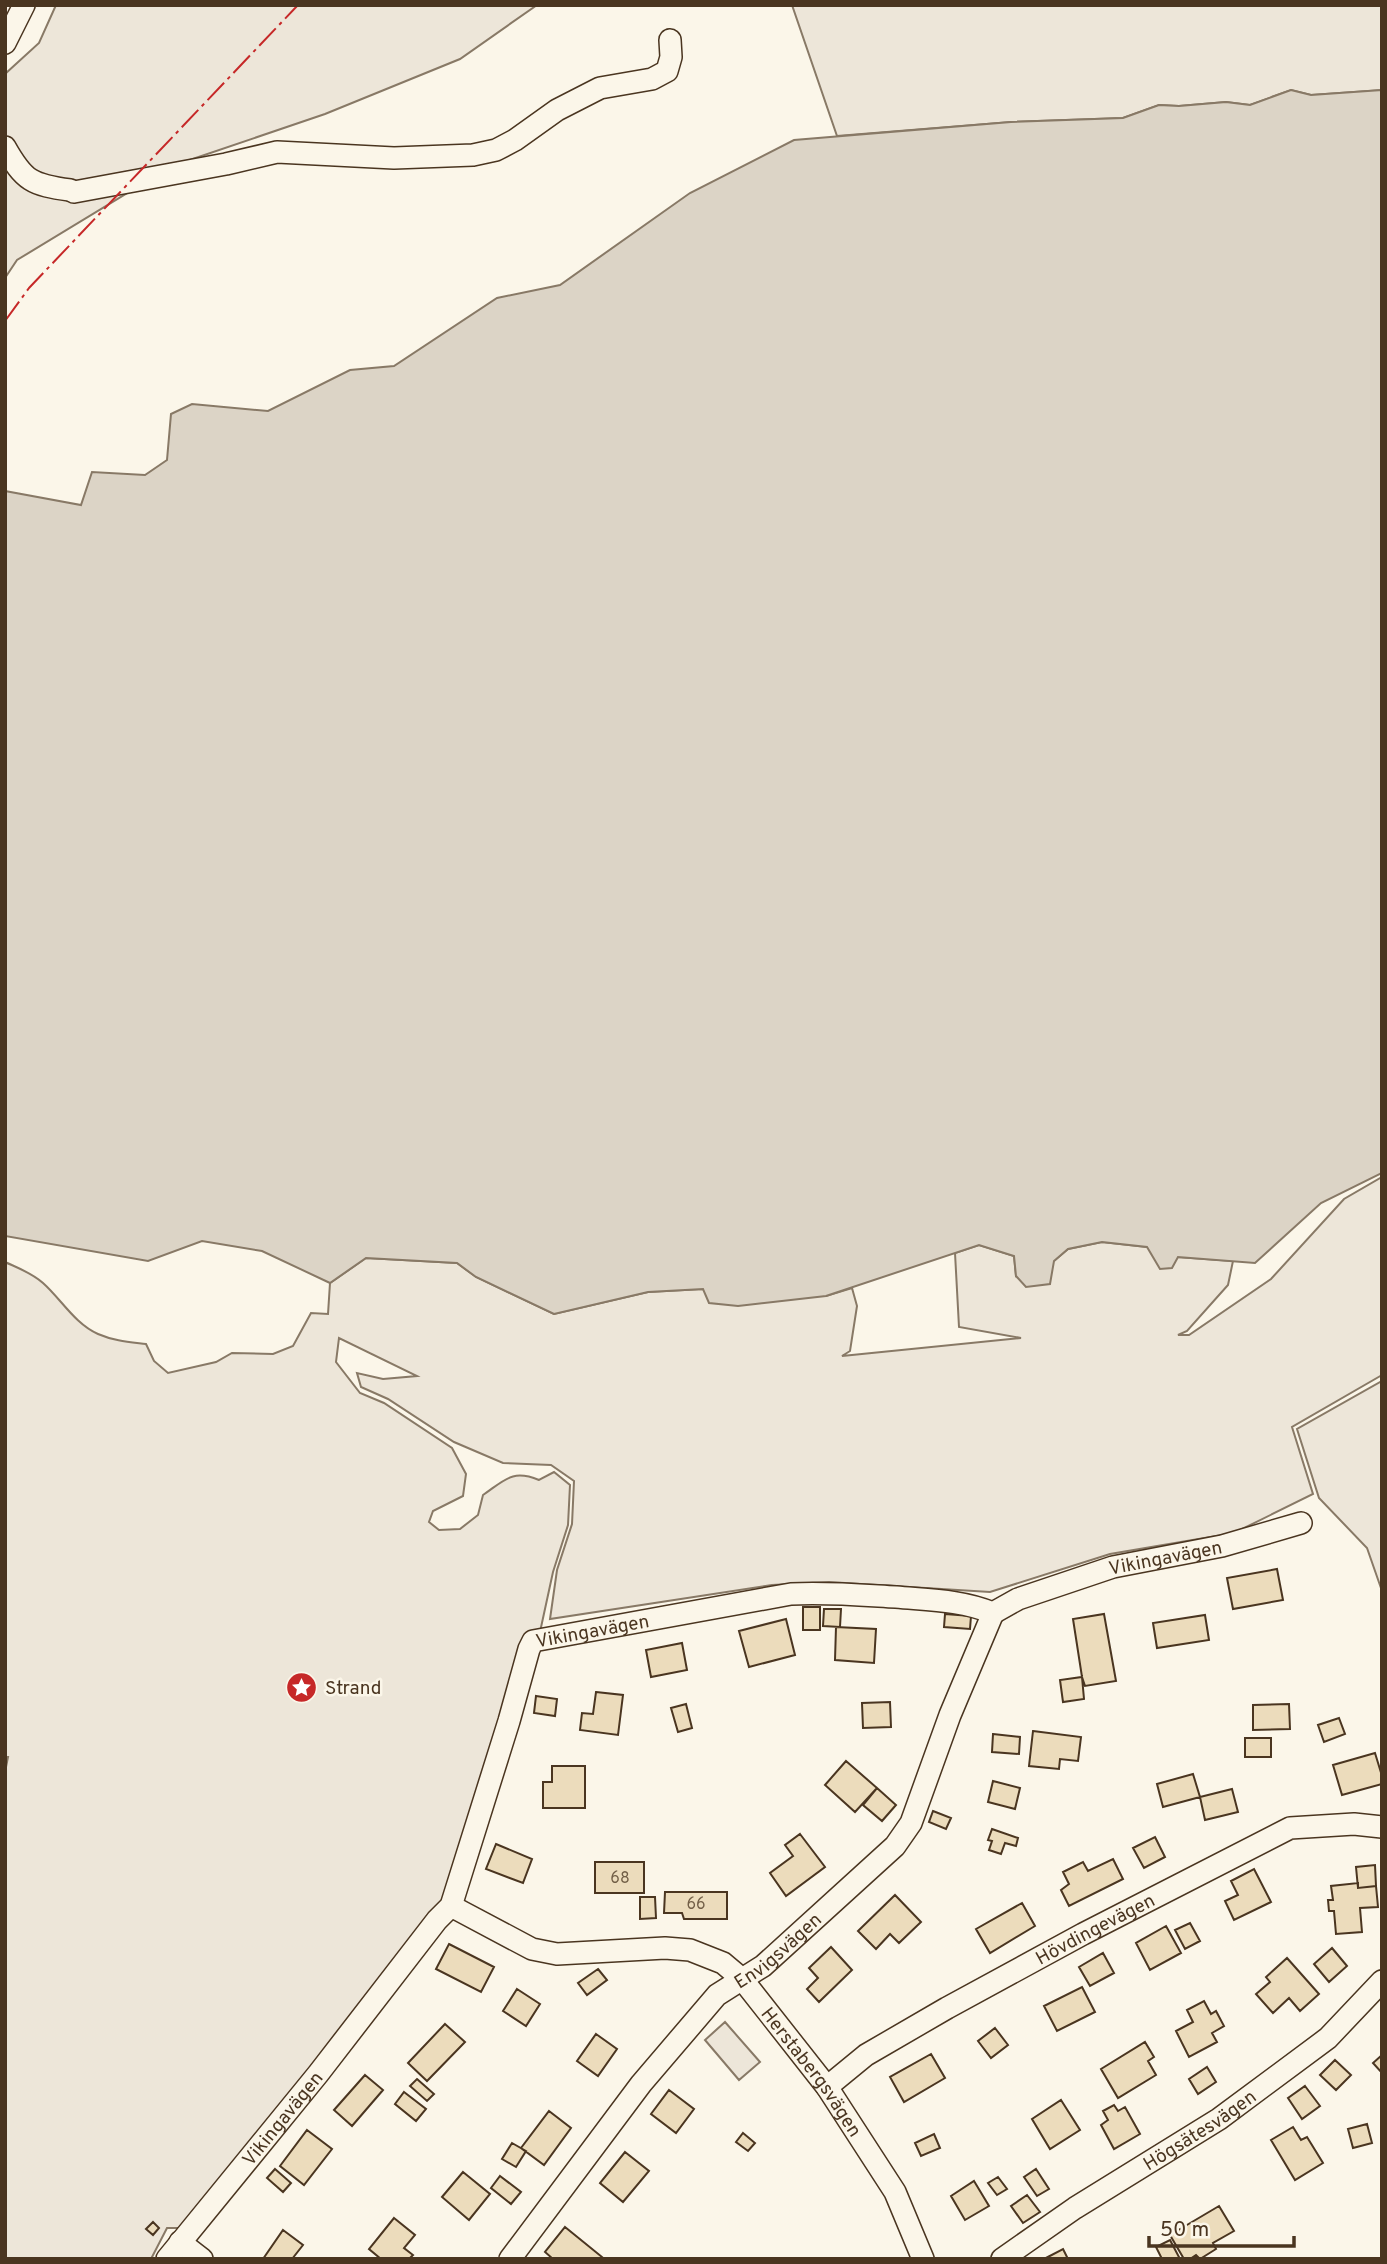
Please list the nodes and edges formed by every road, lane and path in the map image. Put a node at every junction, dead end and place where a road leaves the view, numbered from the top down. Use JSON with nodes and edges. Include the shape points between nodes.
{"nodes":[{"id":1,"x":23,"y":5,"type":"edge"},
{"id":2,"x":670,"y":40,"type":"dead end"},
{"id":3,"x":5,"y":43,"type":"edge"},
{"id":4,"x":5,"y":147,"type":"edge"},
{"id":5,"x":1301,"y":1523,"type":"dead end"},
{"id":6,"x":993,"y":1613,"type":"junction"},
{"id":7,"x":1382,"y":1827,"type":"edge"},
{"id":8,"x":451,"y":1906,"type":"junction"},
{"id":9,"x":742,"y":1979,"type":"junction"},
{"id":10,"x":1382,"y":1981,"type":"edge"},
{"id":11,"x":827,"y":2087,"type":"junction"},
{"id":12,"x":173,"y":2251,"type":"edge"},
{"id":13,"x":202,"y":2259,"type":"edge"},
{"id":14,"x":510,"y":2259,"type":"edge"},
{"id":15,"x":923,"y":2259,"type":"edge"},
{"id":16,"x":1002,"y":2259,"type":"edge"}],
"edges":[{"from":1,"to":3,"type":"street"},
{"from":2,"to":4,"type":"street","via":[[667,71],[644,81],[600,88],[496,149],[473,155],[394,158],[277,152],[72,191],[33,183]]},
{"from":5,"to":6,"type":"street","name":"Vikingavägen","via":[[1222,1546],[1113,1567],[1018,1599]]},
{"from":6,"to":8,"type":"street","name":"Vikingavägen","via":[[952,1602],[817,1592],[533,1641]]},
{"from":6,"to":9,"type":"street","name":"Envigsvägen","via":[[911,1823],[895,1846],[763,1966]]},
{"from":7,"to":11,"type":"street","name":"Hövdingevägen","via":[[1290,1828],[947,2007],[866,2055]]},
{"from":8,"to":9,"type":"street","name":"Herstabergsvägen","via":[[532,1949],[557,1954],[690,1950],[723,1963]]},
{"from":8,"to":12,"type":"street","name":"Vikingavägen"},
{"from":9,"to":11,"type":"street","name":"Herstabergsvägen"},
{"from":9,"to":14,"type":"street","name":"Envigsvägen","via":[[717,1995],[641,2084]]},
{"from":10,"to":16,"type":"street","name":"Högsätesvägen","via":[[1328,2038],[1219,2119]]},
{"from":11,"to":15,"type":"street","name":"Herstabergsvägen","via":[[895,2192]]},
{"from":12,"to":13,"type":"street","name":"Vikingavägen"}]}
